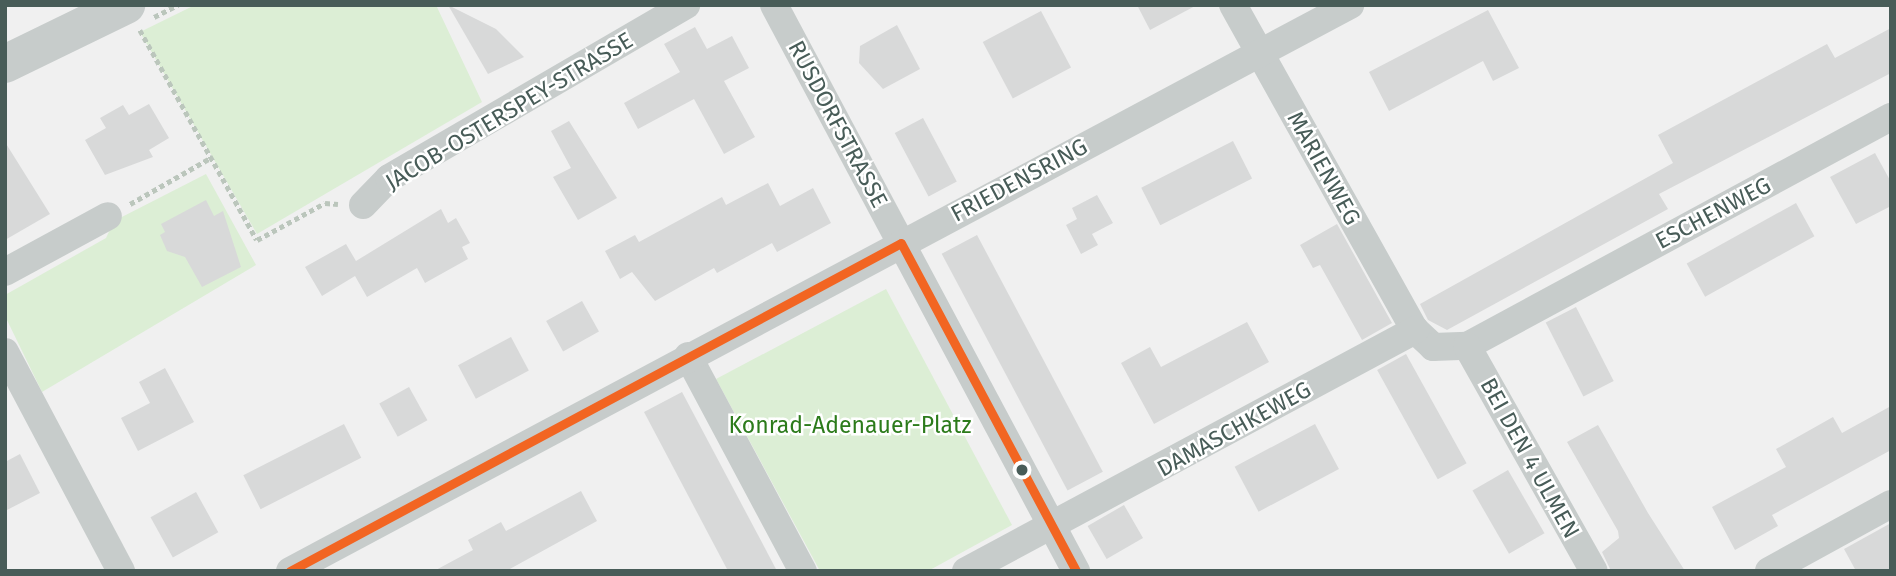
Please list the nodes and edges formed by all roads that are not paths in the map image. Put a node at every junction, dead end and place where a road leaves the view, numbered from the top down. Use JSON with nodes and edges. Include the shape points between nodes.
{"nodes":[{"id":1,"x":686,"y":5,"type":"edge"},
{"id":2,"x":774,"y":5,"type":"edge"},
{"id":3,"x":1233,"y":5,"type":"edge"},
{"id":4,"x":1350,"y":5,"type":"edge"},
{"id":5,"x":132,"y":15,"type":"edge"},
{"id":6,"x":1259,"y":52,"type":"junction"},
{"id":7,"x":5,"y":64,"type":"edge"},
{"id":8,"x":1891,"y":117,"type":"edge"},
{"id":9,"x":363,"y":205,"type":"road end"},
{"id":10,"x":108,"y":216,"type":"road end"},
{"id":11,"x":901,"y":243,"type":"junction"},
{"id":12,"x":5,"y":272,"type":"edge"},
{"id":13,"x":1415,"y":330,"type":"junction"},
{"id":14,"x":1467,"y":346,"type":"junction"},
{"id":15,"x":5,"y":352,"type":"edge"},
{"id":16,"x":688,"y":356,"type":"junction"},
{"id":17,"x":1891,"y":504,"type":"edge"},
{"id":18,"x":1054,"y":527,"type":"junction"},
{"id":19,"x":121,"y":571,"type":"edge"},
{"id":20,"x":290,"y":571,"type":"edge"},
{"id":21,"x":803,"y":571,"type":"edge"},
{"id":22,"x":966,"y":571,"type":"edge"},
{"id":23,"x":1076,"y":571,"type":"edge"},
{"id":24,"x":1594,"y":571,"type":"edge"},
{"id":25,"x":1769,"y":571,"type":"edge"}],
"edges":[{"from":1,"to":9,"type":"street","name":"JACOB-OSTERSPEY-STRASSE","via":[[389,178]]},
{"from":2,"to":11,"type":"street","name":"RUSDORFSTRASSE"},
{"from":3,"to":6,"type":"street","name":"MARIENWEG"},
{"from":4,"to":6,"type":"street","name":"FRIEDENSRING"},
{"from":5,"to":7,"type":"main road"},
{"from":6,"to":11,"type":"street","name":"FRIEDENSRING"},
{"from":6,"to":13,"type":"street","name":"MARIENWEG"},
{"from":8,"to":14,"type":"street","name":"ESCHENWEG"},
{"from":10,"to":12,"type":"street"},
{"from":11,"to":16,"type":"street","name":"FRIEDENSRING"},
{"from":11,"to":18,"type":"street"},
{"from":13,"to":14,"type":"street","via":[[1433,347]]},
{"from":13,"to":18,"type":"street","name":"DAMASCHKEWEG"},
{"from":14,"to":24,"type":"street","name":"BEI DEN 4 ULMEN"},
{"from":15,"to":19,"type":"street"},
{"from":16,"to":20,"type":"street","name":"FRIEDENSRING"},
{"from":16,"to":21,"type":"street"},
{"from":17,"to":25,"type":"street"},
{"from":18,"to":22,"type":"street"},
{"from":18,"to":23,"type":"street"}]}
